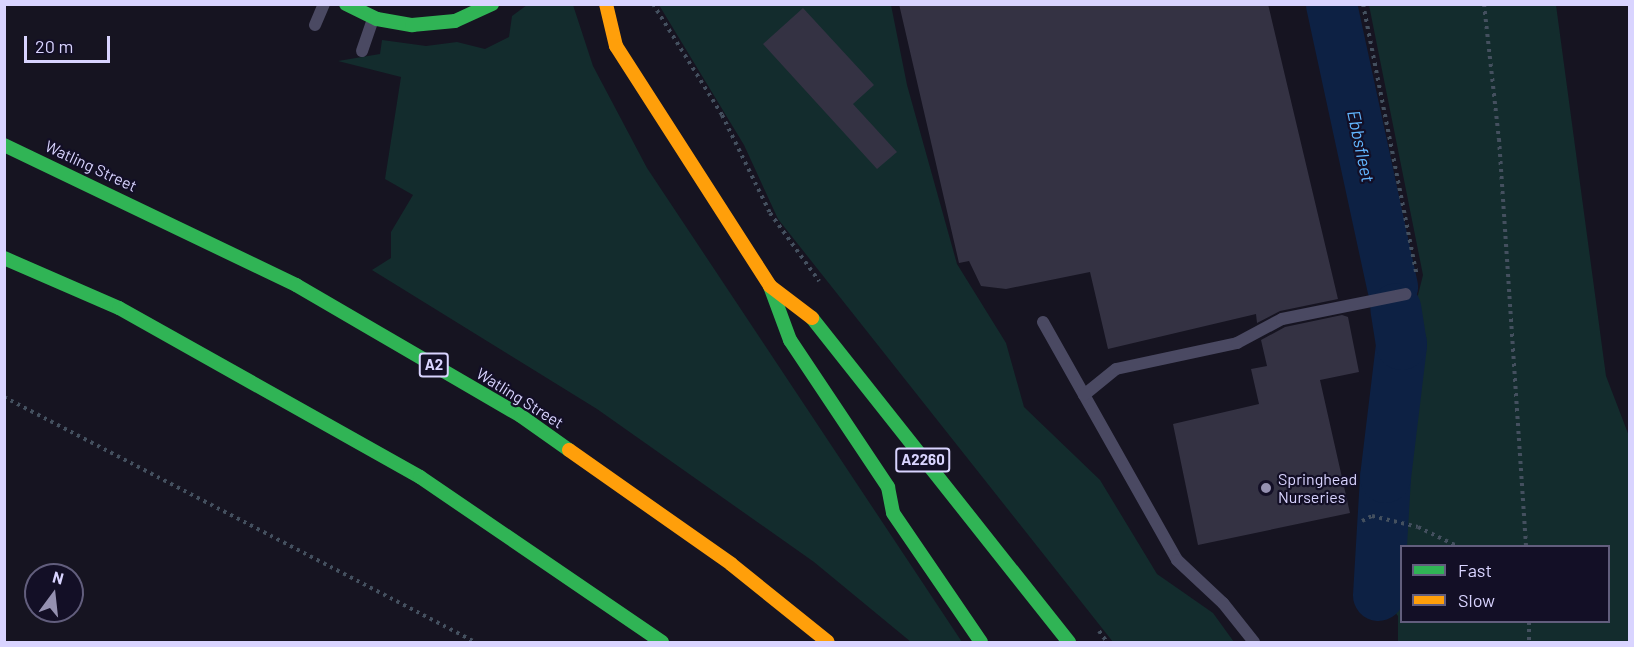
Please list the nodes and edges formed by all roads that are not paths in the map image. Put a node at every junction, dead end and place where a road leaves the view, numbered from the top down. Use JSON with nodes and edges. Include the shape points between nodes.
{"nodes":[{"id":1,"x":324,"y":4,"type":"edge"},
{"id":2,"x":346,"y":4,"type":"edge"},
{"id":3,"x":492,"y":4,"type":"edge"},
{"id":4,"x":606,"y":4,"type":"edge"},
{"id":5,"x":374,"y":18,"type":"junction"},
{"id":6,"x":315,"y":25,"type":"dead end"},
{"id":7,"x":362,"y":51,"type":"dead end"},
{"id":8,"x":4,"y":145,"type":"edge"},
{"id":9,"x":4,"y":258,"type":"edge"},
{"id":10,"x":770,"y":286,"type":"junction"},
{"id":11,"x":1406,"y":294,"type":"road end"},
{"id":12,"x":1043,"y":322,"type":"dead end"},
{"id":13,"x":1084,"y":395,"type":"junction"},
{"id":14,"x":888,"y":488,"type":"junction"},
{"id":15,"x":908,"y":504,"type":"dead end"},
{"id":16,"x":662,"y":642,"type":"edge"},
{"id":17,"x":828,"y":642,"type":"edge"},
{"id":18,"x":981,"y":642,"type":"edge"},
{"id":19,"x":1069,"y":642,"type":"edge"},
{"id":20,"x":1254,"y":642,"type":"edge"}],
"edges":[{"from":1,"to":6,"type":"lane"},
{"from":2,"to":5,"type":"main road"},
{"from":3,"to":5,"type":"main road","via":[[443,23],[412,25]]},
{"from":4,"to":10,"type":"main road","number":"A2260","via":[[616,46]]},
{"from":5,"to":7,"type":"lane"},
{"from":8,"to":17,"type":"main road","name":"Watling Street","number":"A2","via":[[296,285],[521,416],[722,558]]},
{"from":9,"to":16,"type":"main road","via":[[119,308],[420,477]]},
{"from":10,"to":14,"type":"main road","via":[[789,340]]},
{"from":10,"to":19,"type":"main road","number":"A2260","via":[[812,317]]},
{"from":11,"to":13,"type":"lane","via":[[1282,319],[1238,343],[1116,369]]},
{"from":12,"to":13,"type":"lane"},
{"from":13,"to":20,"type":"lane","via":[[1177,561],[1223,603]]},
{"from":14,"to":15,"type":"main road"},
{"from":14,"to":18,"type":"main road","via":[[893,513]]}]}
